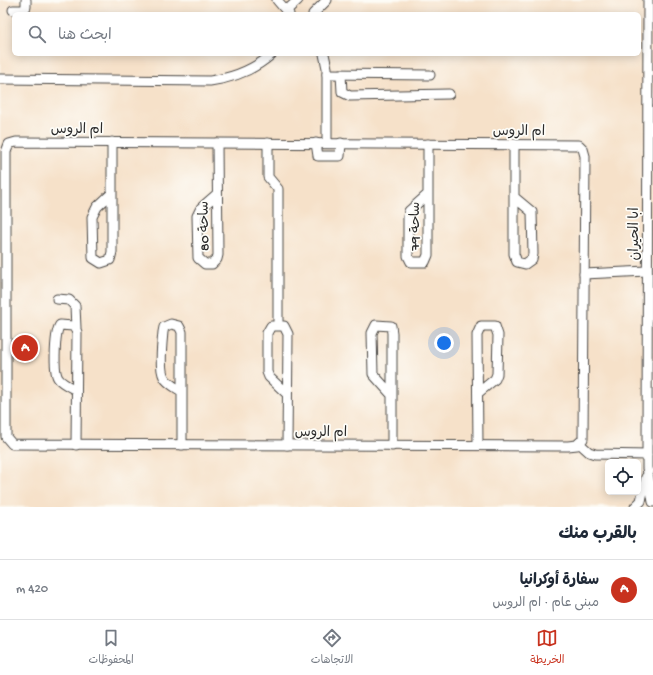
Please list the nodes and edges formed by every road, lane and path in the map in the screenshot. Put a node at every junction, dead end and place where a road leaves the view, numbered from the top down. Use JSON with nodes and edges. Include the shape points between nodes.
{"nodes":[{"id":1,"x":26,"y":0,"type":"edge"},
{"id":2,"x":277,"y":0,"type":"edge"},
{"id":3,"x":298,"y":0,"type":"edge"},
{"id":4,"x":327,"y":0,"type":"edge"},
{"id":5,"x":648,"y":0,"type":"edge"},
{"id":6,"x":12,"y":10,"type":"dead end"},
{"id":7,"x":286,"y":12,"type":"edge"},
{"id":8,"x":288,"y":12,"type":"edge"},
{"id":9,"x":315,"y":12,"type":"edge"},
{"id":10,"x":269,"y":56,"type":"edge"},
{"id":11,"x":324,"y":56,"type":"edge"},
{"id":12,"x":327,"y":74,"type":"junction"},
{"id":13,"x":341,"y":74,"type":"junction"},
{"id":14,"x":430,"y":75,"type":"dead end"},
{"id":15,"x":0,"y":79,"type":"edge"},
{"id":16,"x":449,"y":94,"type":"dead end"},
{"id":17,"x":650,"y":115,"type":"edge"},
{"id":18,"x":112,"y":142,"type":"junction"},
{"id":19,"x":217,"y":143,"type":"junction"},
{"id":20,"x":268,"y":143,"type":"junction"},
{"id":21,"x":316,"y":143,"type":"junction"},
{"id":22,"x":327,"y":143,"type":"junction"},
{"id":23,"x":341,"y":143,"type":"junction"},
{"id":24,"x":428,"y":144,"type":"junction"},
{"id":25,"x":514,"y":144,"type":"junction"},
{"id":26,"x":112,"y":193,"type":"junction"},
{"id":27,"x":216,"y":194,"type":"junction"},
{"id":28,"x":428,"y":194,"type":"junction"},
{"id":29,"x":650,"y":196,"type":"edge"},
{"id":30,"x":514,"y":197,"type":"junction"},
{"id":31,"x":584,"y":274,"type":"junction"},
{"id":32,"x":647,"y":274,"type":"junction"},
{"id":33,"x":57,"y":299,"type":"dead end"},
{"id":34,"x":3,"y":325,"type":"edge"},
{"id":35,"x":278,"y":325,"type":"junction"},
{"id":36,"x":76,"y":328,"type":"junction"},
{"id":37,"x":76,"y":390,"type":"junction"},
{"id":38,"x":181,"y":392,"type":"junction"},
{"id":39,"x":478,"y":393,"type":"junction"},
{"id":40,"x":287,"y":394,"type":"junction"},
{"id":41,"x":391,"y":394,"type":"junction"},
{"id":42,"x":579,"y":443,"type":"junction"},
{"id":43,"x":76,"y":445,"type":"junction"},
{"id":44,"x":182,"y":445,"type":"junction"},
{"id":45,"x":286,"y":445,"type":"junction"},
{"id":46,"x":478,"y":445,"type":"junction"},
{"id":47,"x":392,"y":446,"type":"junction"},
{"id":48,"x":647,"y":455,"type":"junction"},
{"id":49,"x":647,"y":468,"type":"junction"},
{"id":50,"x":653,"y":502,"type":"edge"},
{"id":51,"x":635,"y":507,"type":"edge"}],
"edges":[{"from":1,"to":6,"type":"street","via":[[25,9]]},
{"from":2,"to":7,"type":"street"},
{"from":3,"to":8,"type":"street"},
{"from":4,"to":9,"type":"street"},
{"from":5,"to":17,"type":"street","name":"ابا الحيران"},
{"from":10,"to":15,"type":"street","via":[[238,75],[210,81]]},
{"from":11,"to":12,"type":"street"},
{"from":12,"to":13,"type":"street"},
{"from":12,"to":22,"type":"street"},
{"from":13,"to":14,"type":"street"},
{"from":13,"to":16,"type":"street","via":[[342,92],[350,96]]},
{"from":17,"to":29,"type":"street","name":"ابا الحيران"},
{"from":18,"to":19,"type":"street","name":"ام الروس"},
{"from":18,"to":26,"type":"street"},
{"from":18,"to":34,"type":"street","name":"ام الروس","via":[[16,142],[6,148]]},
{"from":19,"to":20,"type":"street","name":"ام الروس"},
{"from":19,"to":27,"type":"street","name":"ساحة 80"},
{"from":20,"to":21,"type":"street","name":"ام الروس"},
{"from":20,"to":35,"type":"street","via":[[268,177],[278,189]]},
{"from":21,"to":22,"type":"street","name":"ام الروس"},
{"from":21,"to":23,"type":"street","via":[[318,156],[340,156]]},
{"from":22,"to":23,"type":"street","name":"ام الروس"},
{"from":23,"to":24,"type":"street","name":"ام الروس"},
{"from":24,"to":25,"type":"street","name":"ام الروس"},
{"from":24,"to":28,"type":"street","name":"ساحة 79"},
{"from":25,"to":30,"type":"street"},
{"from":25,"to":31,"type":"street","name":"ام الروس","via":[[576,144],[583,149]]},
{"from":26,"to":26,"type":"street","via":[[92,217],[93,258],[101,263],[112,257]]},
{"from":27,"to":27,"type":"street","name":"ساحة 80","via":[[201,208],[197,216],[198,258],[208,264],[215,261],[218,255]]},
{"from":28,"to":28,"type":"street","name":"ساحة 79","via":[[409,211],[408,256],[415,264],[424,262],[428,255]]},
{"from":29,"to":32,"type":"street","name":"ابا الحيران"},
{"from":30,"to":30,"type":"street","via":[[529,209],[534,217],[534,254],[525,264],[517,262],[514,254]]},
{"from":31,"to":32,"type":"street","via":[[614,274],[624,271]]},
{"from":31,"to":42,"type":"street","name":"ام الروس","via":[[584,434]]},
{"from":32,"to":48,"type":"street","name":"ابا الحيران"},
{"from":33,"to":36,"type":"street","via":[[69,300],[75,306]]},
{"from":34,"to":43,"type":"street","name":"ام الروس","via":[[7,441],[16,445]]},
{"from":35,"to":40,"type":"street","via":[[284,326],[288,334]]},
{"from":35,"to":40,"type":"street","via":[[271,326],[267,333],[267,372]]},
{"from":36,"to":37,"type":"street"},
{"from":36,"to":37,"type":"street","via":[[65,324],[58,328],[56,374],[60,380]]},
{"from":37,"to":43,"type":"street"},
{"from":38,"to":38,"type":"street","via":[[168,382],[162,370],[164,327],[172,324],[179,326],[182,332]]},
{"from":38,"to":44,"type":"street"},
{"from":39,"to":39,"type":"street","via":[[497,374],[498,335],[495,326],[481,326],[477,335]]},
{"from":39,"to":46,"type":"street"},
{"from":40,"to":45,"type":"street"},
{"from":41,"to":41,"type":"street","via":[[373,374],[372,333],[376,325],[380,324],[390,326],[392,333]]},
{"from":41,"to":47,"type":"street"},
{"from":42,"to":46,"type":"street","name":"ام الروس","via":[[568,446]]},
{"from":42,"to":48,"type":"street","via":[[595,454]]},
{"from":43,"to":44,"type":"street","name":"ام الروس"},
{"from":44,"to":45,"type":"street","name":"ام الروس"},
{"from":45,"to":47,"type":"street","name":"ام الروس"},
{"from":46,"to":47,"type":"street","name":"ام الروس"},
{"from":48,"to":49,"type":"street","name":"ابا الحيران"},
{"from":49,"to":50,"type":"street","name":"ابا الحيران"},
{"from":49,"to":51,"type":"street","name":"ابا الحيران","via":[[641,501]]}]}
